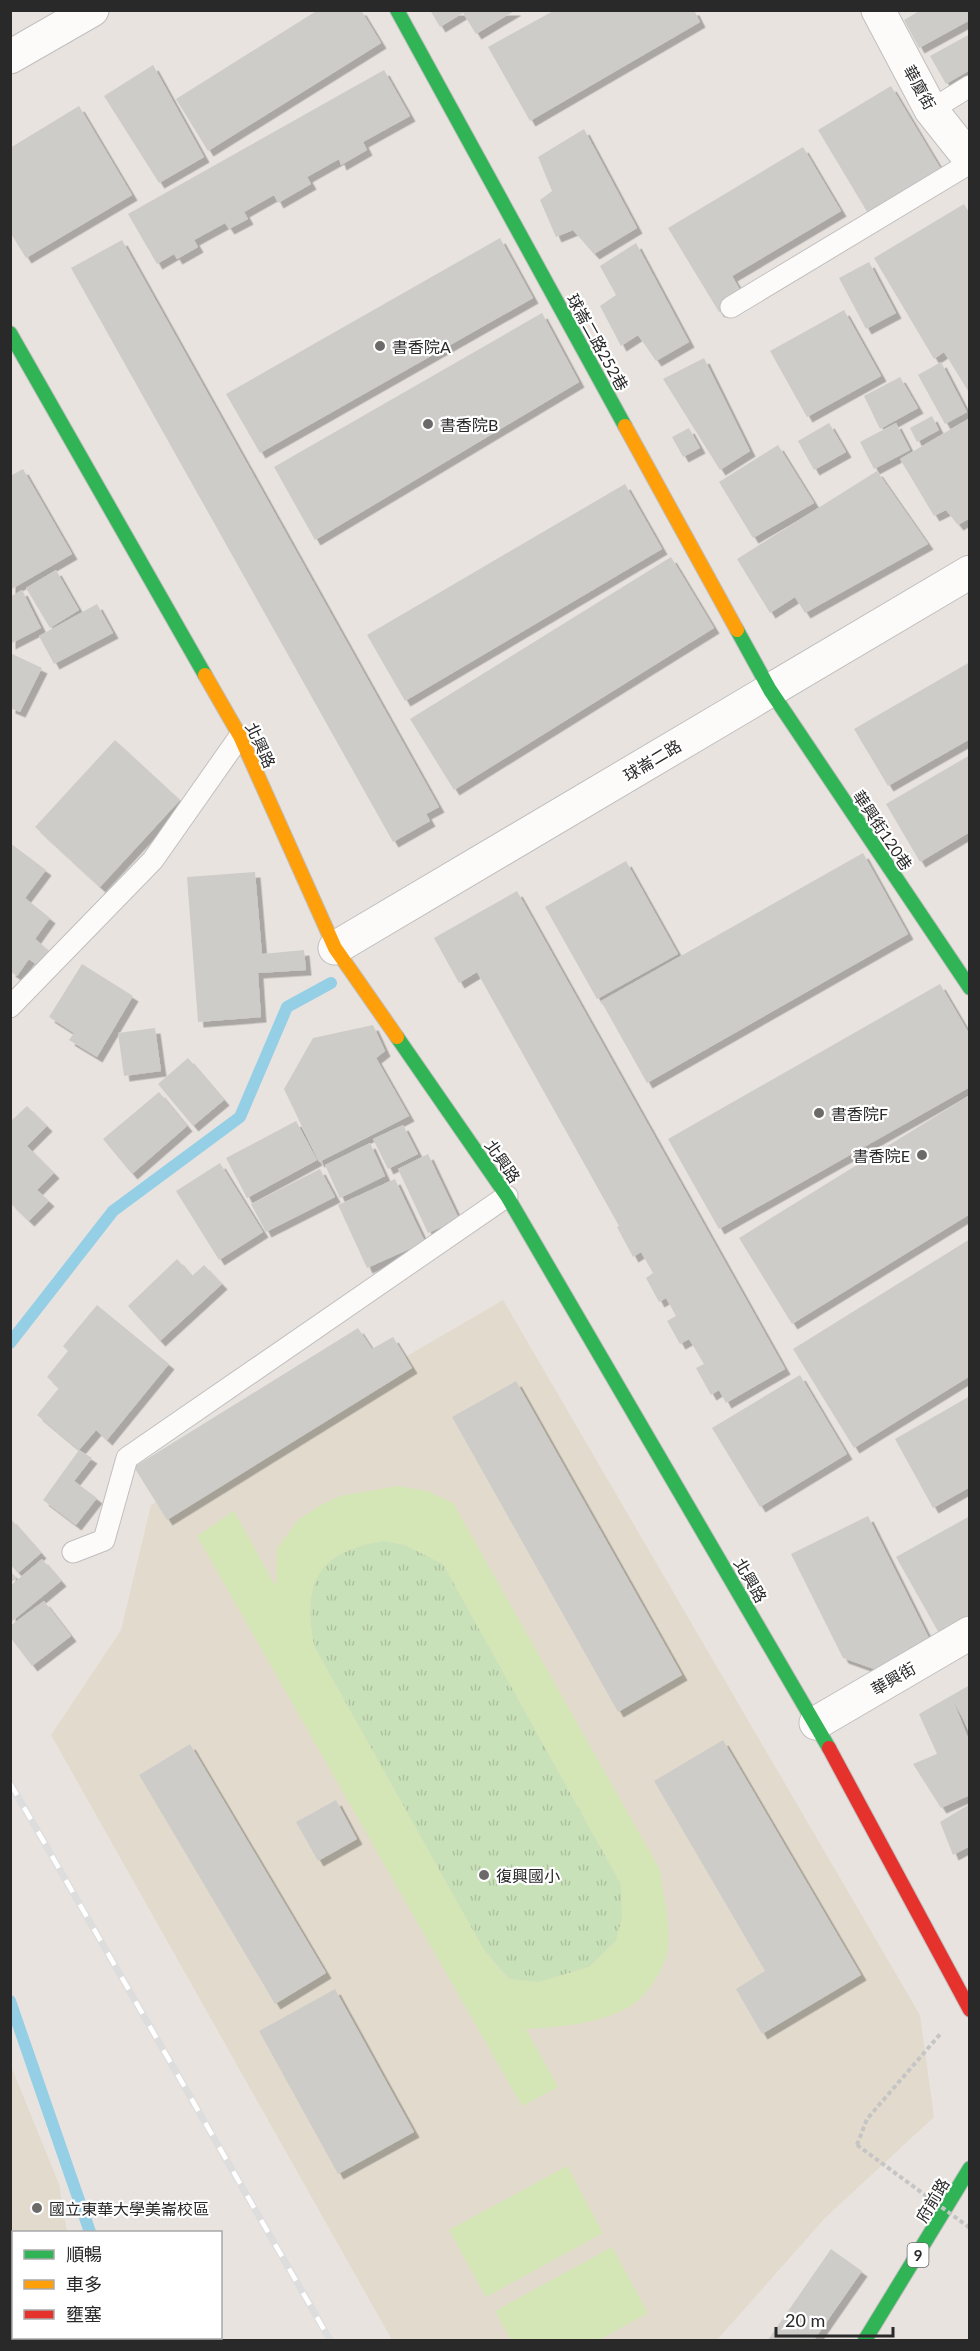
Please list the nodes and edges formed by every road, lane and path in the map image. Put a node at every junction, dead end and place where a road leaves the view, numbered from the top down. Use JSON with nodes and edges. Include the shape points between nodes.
{"nodes":[{"id":1,"x":92,"y":10,"type":"edge"},
{"id":2,"x":397,"y":10,"type":"edge"},
{"id":3,"x":878,"y":10,"type":"edge"},
{"id":4,"x":10,"y":57,"type":"edge"},
{"id":5,"x":969,"y":86,"type":"edge"},
{"id":6,"x":931,"y":110,"type":"junction"},
{"id":7,"x":969,"y":161,"type":"edge"},
{"id":8,"x":731,"y":307,"type":"dead end"},
{"id":9,"x":10,"y":333,"type":"edge"},
{"id":10,"x":969,"y":572,"type":"edge"},
{"id":11,"x":770,"y":690,"type":"junction"},
{"id":12,"x":240,"y":736,"type":"junction"},
{"id":13,"x":335,"y":948,"type":"junction"},
{"id":14,"x":969,"y":988,"type":"edge"},
{"id":15,"x":10,"y":1007,"type":"edge"},
{"id":16,"x":507,"y":1196,"type":"junction"},
{"id":17,"x":73,"y":1552,"type":"dead end"},
{"id":18,"x":969,"y":1633,"type":"edge"},
{"id":19,"x":816,"y":1723,"type":"junction"},
{"id":20,"x":968,"y":2007,"type":"edge"},
{"id":21,"x":969,"y":2168,"type":"edge"},
{"id":22,"x":969,"y":2228,"type":"edge"},
{"id":23,"x":865,"y":2340,"type":"edge"}],
"edges":[{"from":1,"to":4,"type":"street"},
{"from":2,"to":11,"type":"street","name":"球崙二路252巷"},
{"from":3,"to":6,"type":"street","name":"華廈街"},
{"from":5,"to":6,"type":"lane"},
{"from":6,"to":7,"type":"street","name":"華廈街"},
{"from":7,"to":8,"type":"lane"},
{"from":9,"to":12,"type":"street","name":"北興路"},
{"from":10,"to":11,"type":"street","name":"球崙二路"},
{"from":11,"to":13,"type":"street","name":"球崙二路"},
{"from":11,"to":14,"type":"street","name":"華興街120巷"},
{"from":12,"to":13,"type":"street","name":"北興路"},
{"from":12,"to":15,"type":"lane","via":[[153,860]]},
{"from":13,"to":16,"type":"street","name":"北興路"},
{"from":16,"to":17,"type":"lane","via":[[127,1458],[104,1540]]},
{"from":16,"to":19,"type":"street","name":"北興路"},
{"from":18,"to":19,"type":"street","name":"華興街"},
{"from":19,"to":20,"type":"street","name":"北興路"},
{"from":20,"to":22,"type":"path","bridge":true,"via":[[867,2119],[857,2145]]},
{"from":21,"to":23,"type":"street","name":"府前路","number":"9"}]}
